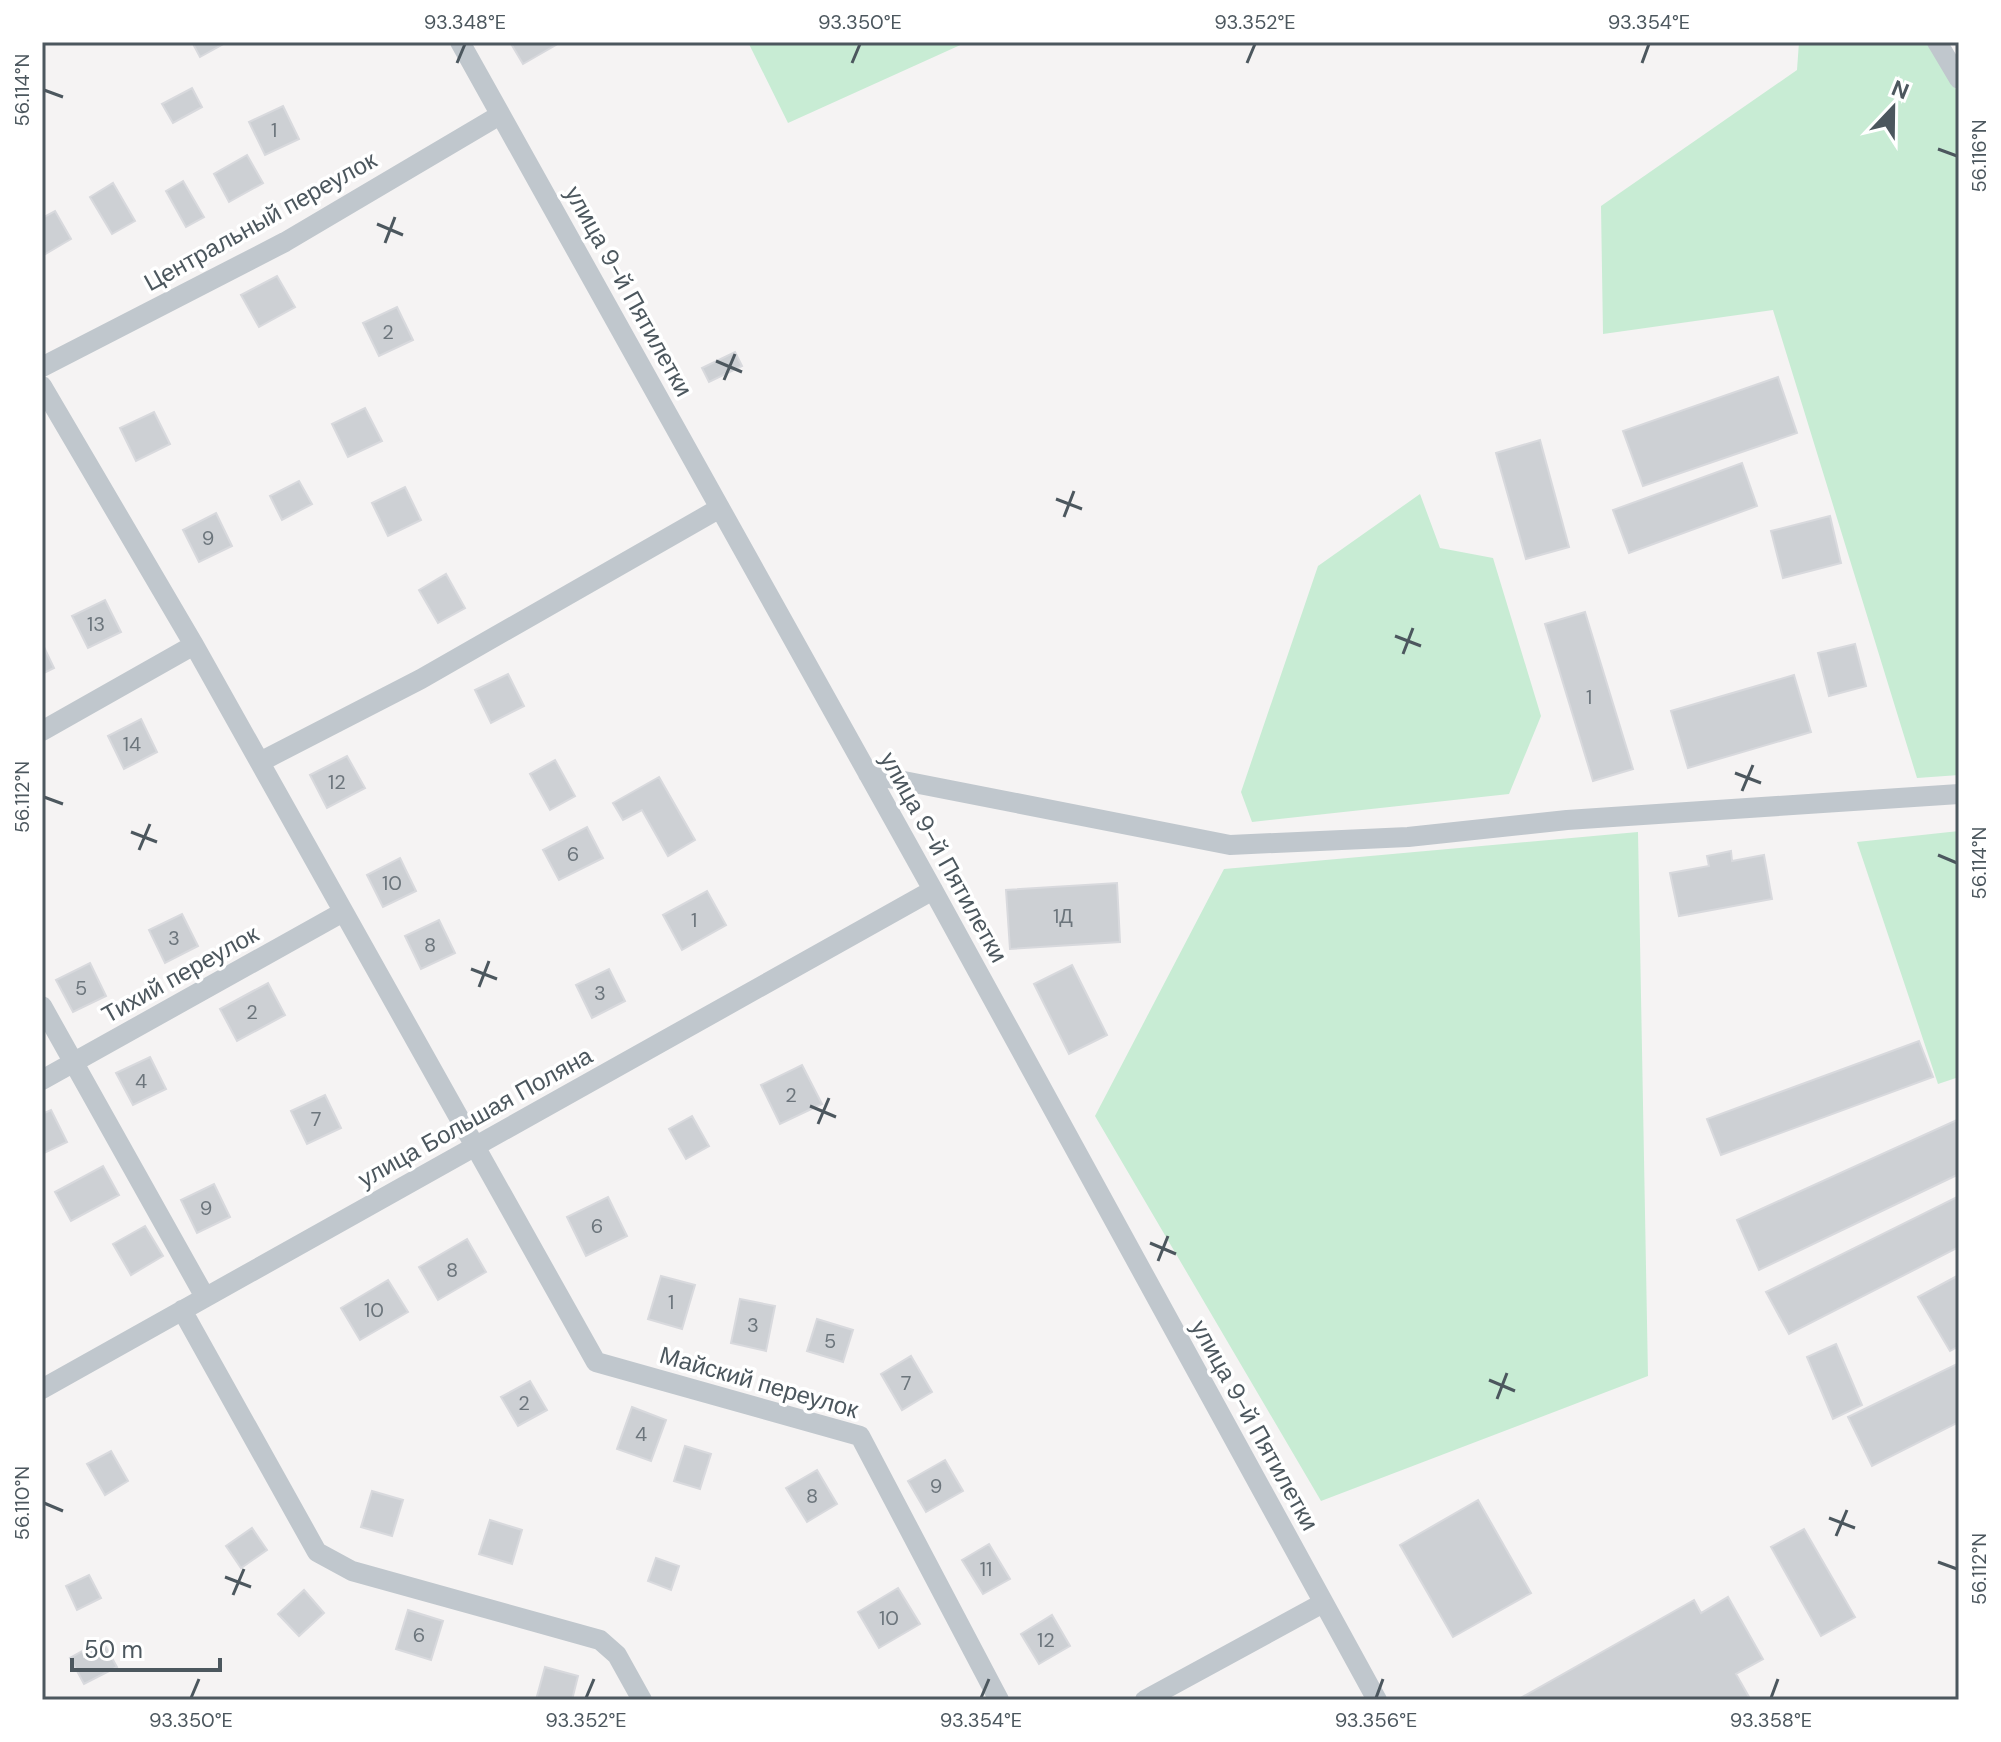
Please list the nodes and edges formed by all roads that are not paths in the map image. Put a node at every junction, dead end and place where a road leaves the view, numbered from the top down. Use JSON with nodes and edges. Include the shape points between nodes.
{"nodes":[{"id":1,"x":460,"y":42,"type":"edge"},
{"id":2,"x":1937,"y":42,"type":"edge"},
{"id":3,"x":1959,"y":79,"type":"edge"},
{"id":4,"x":500,"y":115,"type":"junction"},
{"id":5,"x":42,"y":367,"type":"edge"},
{"id":6,"x":42,"y":386,"type":"edge"},
{"id":7,"x":720,"y":508,"type":"junction"},
{"id":8,"x":194,"y":645,"type":"junction"},
{"id":9,"x":42,"y":731,"type":"edge"},
{"id":10,"x":260,"y":762,"type":"junction"},
{"id":11,"x":868,"y":774,"type":"junction"},
{"id":12,"x":1959,"y":794,"type":"edge"},
{"id":13,"x":933,"y":890,"type":"junction"},
{"id":14,"x":343,"y":912,"type":"junction"},
{"id":15,"x":42,"y":1006,"type":"edge"},
{"id":16,"x":74,"y":1063,"type":"junction"},
{"id":17,"x":42,"y":1080,"type":"edge"},
{"id":18,"x":474,"y":1147,"type":"junction"},
{"id":19,"x":205,"y":1297,"type":"junction"},
{"id":20,"x":182,"y":1310,"type":"junction"},
{"id":21,"x":42,"y":1389,"type":"edge"},
{"id":22,"x":1323,"y":1603,"type":"junction"},
{"id":23,"x":642,"y":1700,"type":"edge"},
{"id":24,"x":999,"y":1700,"type":"edge"},
{"id":25,"x":1145,"y":1700,"type":"edge"},
{"id":26,"x":1377,"y":1700,"type":"edge"}],
"edges":[{"from":1,"to":4,"type":"street","name":"улица 9-й Пятилетки"},
{"from":2,"to":3,"type":"street"},
{"from":4,"to":5,"type":"street","name":"Центральный переулок","via":[[285,242]]},
{"from":4,"to":7,"type":"street","name":"улица 9-й Пятилетки"},
{"from":6,"to":8,"type":"street","name":"Майский переулок"},
{"from":7,"to":10,"type":"street","via":[[421,679]]},
{"from":7,"to":11,"type":"street","name":"улица 9-й Пятилетки"},
{"from":8,"to":9,"type":"street"},
{"from":8,"to":10,"type":"street","name":"Майский переулок"},
{"from":10,"to":14,"type":"street","name":"Майский переулок"},
{"from":11,"to":12,"type":"street","via":[[1230,845],[1408,837],[1567,820]]},
{"from":11,"to":13,"type":"street","name":"улица 9-й Пятилетки"},
{"from":13,"to":18,"type":"street","name":"улица Большая Поляна"},
{"from":13,"to":22,"type":"street","name":"улица 9-й Пятилетки"},
{"from":14,"to":16,"type":"street","name":"Тихий переулок"},
{"from":14,"to":18,"type":"street","name":"Майский переулок"},
{"from":15,"to":16,"type":"street"},
{"from":16,"to":17,"type":"street","name":"Тихий переулок"},
{"from":16,"to":19,"type":"street"},
{"from":18,"to":19,"type":"street","name":"улица Большая Поляна"},
{"from":18,"to":24,"type":"street","name":"Майский переулок","via":[[596,1362],[860,1436]]},
{"from":19,"to":20,"type":"street","name":"улица Большая Поляна"},
{"from":20,"to":21,"type":"street","name":"улица Большая Поляна"},
{"from":20,"to":23,"type":"street","via":[[317,1552],[352,1571],[600,1640],[617,1655]]},
{"from":22,"to":25,"type":"street"},
{"from":22,"to":26,"type":"street","name":"улица 9-й Пятилетки"}]}
